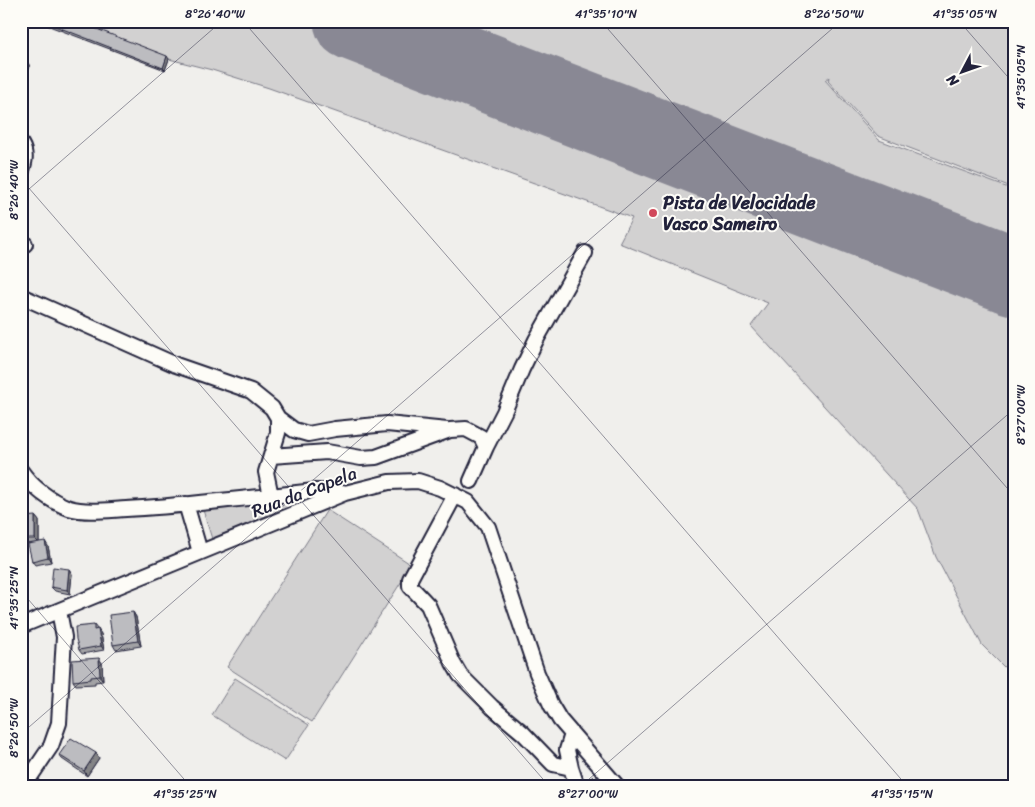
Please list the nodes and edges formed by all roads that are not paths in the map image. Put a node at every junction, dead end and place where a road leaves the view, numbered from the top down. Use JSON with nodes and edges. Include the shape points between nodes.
{"nodes":[{"id":1,"x":21,"y":144,"type":"edge"},
{"id":2,"x":21,"y":173,"type":"edge"},
{"id":3,"x":585,"y":253,"type":"dead end"},
{"id":4,"x":21,"y":296,"type":"edge"},
{"id":5,"x":278,"y":418,"type":"junction"},
{"id":6,"x":450,"y":430,"type":"junction"},
{"id":7,"x":486,"y":447,"type":"junction"},
{"id":8,"x":271,"y":456,"type":"junction"},
{"id":9,"x":21,"y":471,"type":"edge"},
{"id":10,"x":471,"y":481,"type":"dead end"},
{"id":11,"x":349,"y":492,"type":"junction"},
{"id":12,"x":455,"y":495,"type":"junction"},
{"id":13,"x":271,"y":496,"type":"junction"},
{"id":14,"x":186,"y":504,"type":"junction"},
{"id":15,"x":200,"y":552,"type":"junction"},
{"id":16,"x":59,"y":611,"type":"junction"},
{"id":17,"x":21,"y":626,"type":"edge"},
{"id":18,"x":572,"y":734,"type":"junction"},
{"id":19,"x":571,"y":768,"type":"junction"},
{"id":20,"x":24,"y":786,"type":"edge"},
{"id":21,"x":578,"y":786,"type":"edge"},
{"id":22,"x":617,"y":786,"type":"edge"}],
"edges":[{"from":1,"to":2,"type":"street","via":[[25,163]]},
{"from":3,"to":7,"type":"street","via":[[536,340]]},
{"from":4,"to":5,"type":"street","via":[[176,365],[251,391],[272,408]]},
{"from":5,"to":6,"type":"street","via":[[294,430],[308,434],[387,424]]},
{"from":5,"to":8,"type":"street","via":[[278,433]]},
{"from":6,"to":7,"type":"street","via":[[466,429],[481,437]]},
{"from":6,"to":8,"type":"street","via":[[376,457],[361,458],[327,452]]},
{"from":7,"to":10,"type":"street"},
{"from":8,"to":13,"type":"street","via":[[266,472]]},
{"from":9,"to":14,"type":"street","via":[[36,488],[70,508],[96,511]]},
{"from":11,"to":12,"type":"street","name":"Rua da Capela","via":[[389,482],[418,481]]},
{"from":11,"to":13,"type":"street","via":[[314,491]]},
{"from":11,"to":15,"type":"street","name":"Rua da Capela"},
{"from":12,"to":18,"type":"street","name":"Rua da Capela","via":[[468,502],[488,527],[537,672],[551,705]]},
{"from":12,"to":19,"type":"street","via":[[410,578],[410,586],[428,605],[460,675],[553,764]]},
{"from":13,"to":14,"type":"street"},
{"from":14,"to":15,"type":"street"},
{"from":15,"to":16,"type":"street","name":"Rua da Capela"},
{"from":16,"to":17,"type":"street","name":"Rua da Capela"},
{"from":16,"to":20,"type":"street","via":[[64,637],[59,723],[51,746]]},
{"from":18,"to":19,"type":"street","via":[[567,750]]},
{"from":18,"to":22,"type":"street","name":"Rua da Capela"},
{"from":19,"to":21,"type":"street"}]}
